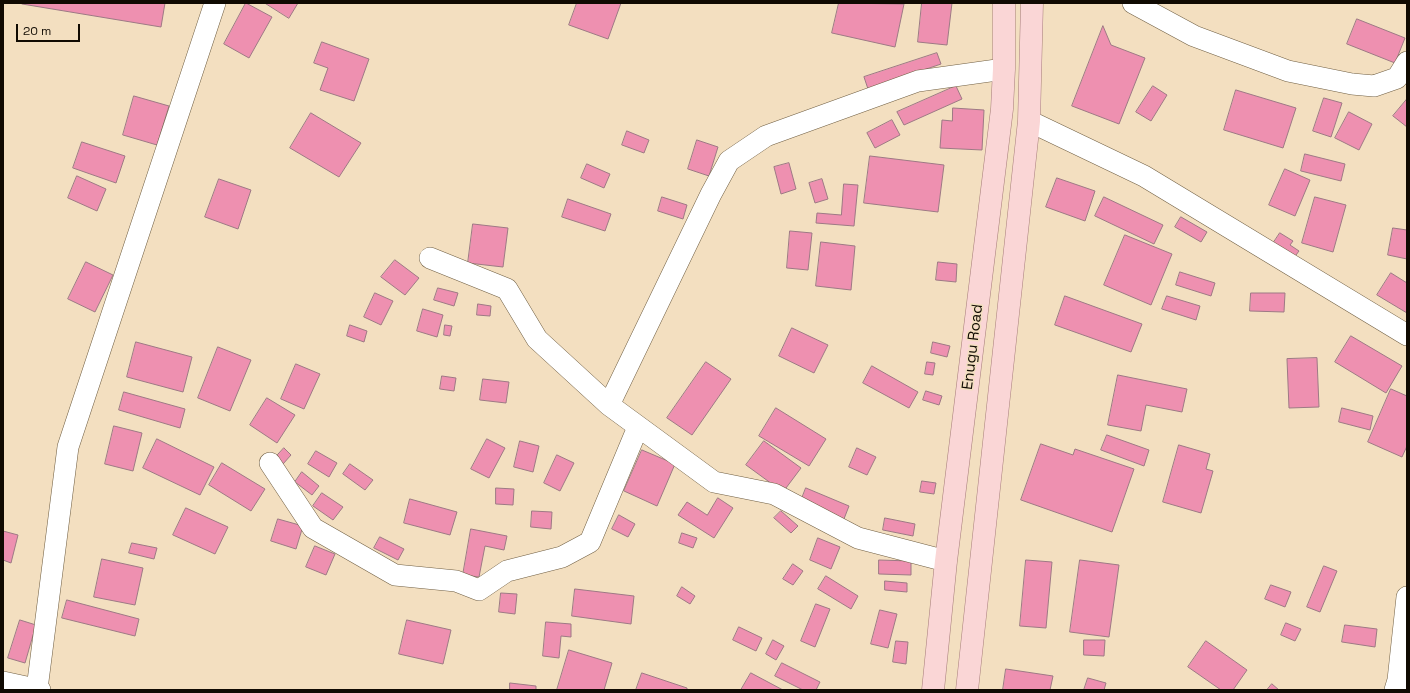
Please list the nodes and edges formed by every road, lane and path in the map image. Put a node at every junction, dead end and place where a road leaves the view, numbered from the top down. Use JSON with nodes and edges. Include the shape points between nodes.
{"nodes":[{"id":1,"x":215,"y":3,"type":"edge"},
{"id":2,"x":1004,"y":3,"type":"edge"},
{"id":3,"x":1032,"y":3,"type":"edge"},
{"id":4,"x":1134,"y":3,"type":"edge"},
{"id":5,"x":1407,"y":62,"type":"edge"},
{"id":6,"x":1004,"y":69,"type":"junction"},
{"id":7,"x":1029,"y":121,"type":"junction"},
{"id":8,"x":430,"y":258,"type":"dead end"},
{"id":9,"x":1407,"y":335,"type":"edge"},
{"id":10,"x":609,"y":405,"type":"junction"},
{"id":11,"x":638,"y":427,"type":"junction"},
{"id":12,"x":270,"y":463,"type":"dead end"},
{"id":13,"x":946,"y":562,"type":"junction"},
{"id":14,"x":1407,"y":597,"type":"edge"},
{"id":15,"x":3,"y":682,"type":"edge"},
{"id":16,"x":39,"y":690,"type":"edge"},
{"id":17,"x":933,"y":690,"type":"edge"},
{"id":18,"x":967,"y":690,"type":"edge"},
{"id":19,"x":1395,"y":690,"type":"edge"}],
"edges":[{"from":1,"to":16,"type":"street","via":[[68,447]]},
{"from":2,"to":6,"type":"main road","name":"Enugu Road"},
{"from":3,"to":7,"type":"main road"},
{"from":4,"to":5,"type":"street","via":[[1194,36],[1288,71],[1374,86],[1397,78]]},
{"from":6,"to":10,"type":"street","via":[[918,81],[766,136],[729,161]]},
{"from":6,"to":13,"type":"main road","name":"Enugu Road","via":[[1002,109]]},
{"from":7,"to":9,"type":"street","via":[[1144,176]]},
{"from":7,"to":18,"type":"main road"},
{"from":8,"to":10,"type":"street","via":[[507,289],[537,338]]},
{"from":10,"to":11,"type":"street"},
{"from":11,"to":12,"type":"street","via":[[590,542],[562,557],[507,571],[479,590],[456,582],[395,575],[313,528]]},
{"from":11,"to":13,"type":"street","via":[[714,482],[774,494],[858,538]]},
{"from":13,"to":17,"type":"main road","name":"Enugu Road"},
{"from":14,"to":19,"type":"street"},
{"from":15,"to":16,"type":"street"}]}
